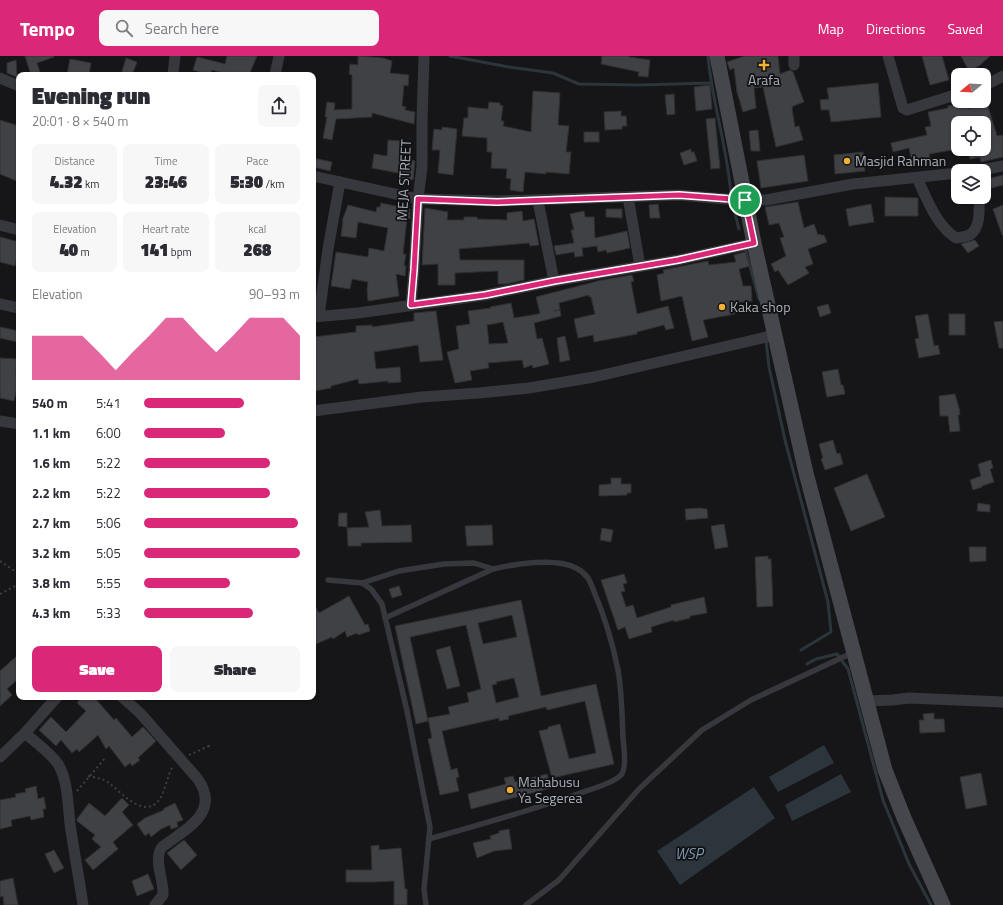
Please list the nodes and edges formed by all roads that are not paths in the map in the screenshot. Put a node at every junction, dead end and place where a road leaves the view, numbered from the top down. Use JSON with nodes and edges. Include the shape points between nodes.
{"nodes":[{"id":1,"x":175,"y":56,"type":"edge"},
{"id":2,"x":279,"y":56,"type":"edge"},
{"id":3,"x":424,"y":56,"type":"edge"},
{"id":4,"x":717,"y":56,"type":"edge"},
{"id":5,"x":888,"y":56,"type":"edge"},
{"id":6,"x":173,"y":72,"type":"edge"},
{"id":7,"x":275,"y":72,"type":"edge"},
{"id":8,"x":1003,"y":76,"type":"edge"},
{"id":9,"x":0,"y":78,"type":"edge"},
{"id":10,"x":991,"y":82,"type":"edge"},
{"id":11,"x":16,"y":85,"type":"edge"},
{"id":12,"x":951,"y":96,"type":"edge"},
{"id":13,"x":1003,"y":166,"type":"edge"},
{"id":14,"x":991,"y":168,"type":"edge"},
{"id":15,"x":951,"y":174,"type":"edge"},
{"id":16,"x":316,"y":177,"type":"edge"},
{"id":17,"x":916,"y":178,"type":"junction"},
{"id":18,"x":340,"y":182,"type":"junction"},
{"id":19,"x":628,"y":197,"type":"junction"},
{"id":20,"x":418,"y":199,"type":"junction"},
{"id":21,"x":745,"y":200,"type":"junction"},
{"id":22,"x":538,"y":201,"type":"junction"},
{"id":23,"x":979,"y":204,"type":"edge"},
{"id":24,"x":0,"y":225,"type":"edge"},
{"id":25,"x":16,"y":229,"type":"edge"},
{"id":26,"x":754,"y":243,"type":"junction"},
{"id":27,"x":640,"y":266,"type":"junction"},
{"id":28,"x":554,"y":281,"type":"junction"},
{"id":29,"x":0,"y":304,"type":"edge"},
{"id":30,"x":411,"y":305,"type":"junction"},
{"id":31,"x":16,"y":307,"type":"edge"},
{"id":32,"x":316,"y":316,"type":"edge"},
{"id":33,"x":775,"y":335,"type":"junction"},
{"id":34,"x":316,"y":411,"type":"edge"},
{"id":35,"x":0,"y":421,"type":"edge"},
{"id":36,"x":16,"y":424,"type":"edge"},
{"id":37,"x":493,"y":569,"type":"junction"},
{"id":38,"x":328,"y":580,"type":"dead end"},
{"id":39,"x":362,"y":583,"type":"junction"},
{"id":40,"x":385,"y":618,"type":"junction"},
{"id":41,"x":854,"y":652,"type":"junction"},
{"id":42,"x":54,"y":700,"type":"edge"},
{"id":43,"x":125,"y":700,"type":"edge"},
{"id":44,"x":867,"y":701,"type":"junction"},
{"id":45,"x":1003,"y":702,"type":"edge"},
{"id":46,"x":25,"y":733,"type":"junction"},
{"id":47,"x":0,"y":757,"type":"edge"},
{"id":48,"x":429,"y":839,"type":"junction"},
{"id":49,"x":83,"y":905,"type":"edge"},
{"id":50,"x":155,"y":905,"type":"edge"},
{"id":51,"x":426,"y":905,"type":"edge"},
{"id":52,"x":526,"y":905,"type":"edge"},
{"id":53,"x":943,"y":905,"type":"edge"}],
"edges":[{"from":1,"to":6,"type":"street"},
{"from":2,"to":7,"type":"street"},
{"from":3,"to":20,"type":"street","name":"MEJA STREET","via":[[422,167]]},
{"from":4,"to":21,"type":"main road"},
{"from":5,"to":12,"type":"street","via":[[903,108],[907,110]]},
{"from":8,"to":10,"type":"street"},
{"from":9,"to":11,"type":"street"},
{"from":13,"to":14,"type":"street"},
{"from":15,"to":17,"type":"street"},
{"from":16,"to":18,"type":"street"},
{"from":17,"to":21,"type":"street","via":[[853,184],[766,200]]},
{"from":17,"to":23,"type":"street","via":[[940,221],[956,238],[972,233],[979,215]]},
{"from":18,"to":20,"type":"street"},
{"from":18,"to":32,"type":"street"},
{"from":19,"to":21,"type":"street","via":[[679,195]]},
{"from":19,"to":22,"type":"street"},
{"from":19,"to":27,"type":"street"},
{"from":20,"to":22,"type":"street"},
{"from":20,"to":30,"type":"street","name":"MEJA STREET"},
{"from":21,"to":26,"type":"main road"},
{"from":22,"to":28,"type":"street"},
{"from":24,"to":25,"type":"street"},
{"from":26,"to":27,"type":"street"},
{"from":26,"to":33,"type":"main road"},
{"from":27,"to":28,"type":"street"},
{"from":28,"to":30,"type":"street","via":[[485,295]]},
{"from":29,"to":31,"type":"street"},
{"from":30,"to":32,"type":"street"},
{"from":33,"to":34,"type":"street","via":[[594,378],[479,394],[422,397]]},
{"from":33,"to":41,"type":"main road","via":[[806,473]]},
{"from":35,"to":36,"type":"street"},
{"from":37,"to":39,"type":"lane","via":[[474,563],[444,564],[399,571]]},
{"from":37,"to":40,"type":"lane"},
{"from":37,"to":48,"type":"lane","via":[[525,563],[560,564],[576,568],[588,578],[618,670],[623,772],[609,782],[546,806]]},
{"from":38,"to":39,"type":"lane"},
{"from":39,"to":40,"type":"lane","via":[[371,589],[382,604]]},
{"from":40,"to":48,"type":"lane","via":[[426,806],[430,827]]},
{"from":41,"to":44,"type":"main road"},
{"from":41,"to":52,"type":"lane","via":[[750,700],[702,730],[639,789],[559,880]]},
{"from":42,"to":46,"type":"street"},
{"from":43,"to":50,"type":"street","via":[[200,782],[205,799],[202,814],[196,822],[160,851],[158,858],[163,895]]},
{"from":44,"to":45,"type":"street","via":[[909,698]]},
{"from":44,"to":53,"type":"main road","via":[[885,770]]},
{"from":46,"to":47,"type":"street"},
{"from":46,"to":49,"type":"street","via":[[51,756],[63,775]]},
{"from":48,"to":51,"type":"lane","via":[[424,889]]}]}
